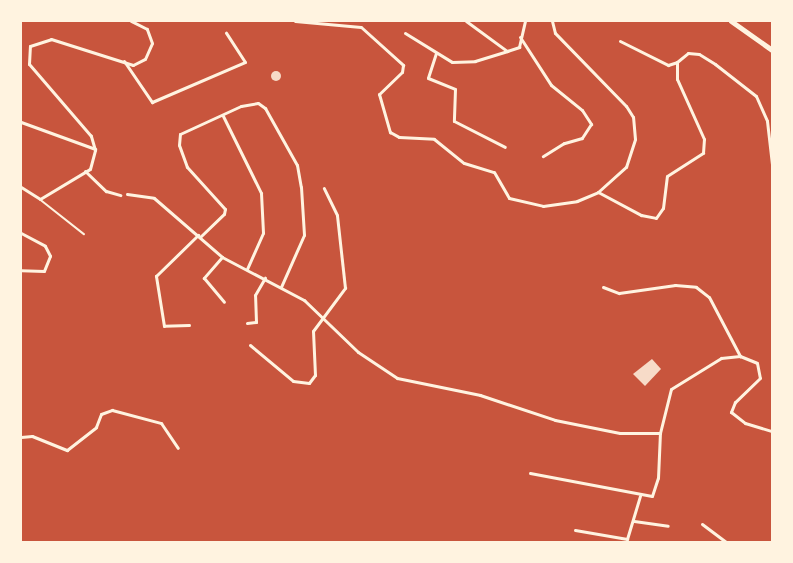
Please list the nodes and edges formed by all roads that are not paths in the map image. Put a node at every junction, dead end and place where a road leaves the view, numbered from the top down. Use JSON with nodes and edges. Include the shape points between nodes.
{"nodes":[{"id":1,"x":131,"y":21,"type":"edge"},
{"id":2,"x":466,"y":21,"type":"edge"},
{"id":3,"x":525,"y":21,"type":"edge"},
{"id":4,"x":552,"y":21,"type":"edge"},
{"id":5,"x":731,"y":21,"type":"edge"},
{"id":6,"x":296,"y":22,"type":"edge"},
{"id":7,"x":226,"y":33,"type":"dead end"},
{"id":8,"x":405,"y":33,"type":"dead end"},
{"id":9,"x":520,"y":38,"type":"junction"},
{"id":10,"x":620,"y":41,"type":"dead end"},
{"id":11,"x":772,"y":50,"type":"edge"},
{"id":12,"x":507,"y":51,"type":"junction"},
{"id":13,"x":436,"y":53,"type":"junction"},
{"id":14,"x":123,"y":59,"type":"junction"},
{"id":15,"x":677,"y":62,"type":"junction"},
{"id":16,"x":223,"y":115,"type":"junction"},
{"id":17,"x":21,"y":122,"type":"edge"},
{"id":18,"x":505,"y":147,"type":"dead end"},
{"id":19,"x":95,"y":150,"type":"junction"},
{"id":20,"x":543,"y":156,"type":"dead end"},
{"id":21,"x":772,"y":164,"type":"edge"},
{"id":22,"x":85,"y":171,"type":"junction"},
{"id":23,"x":21,"y":187,"type":"edge"},
{"id":24,"x":324,"y":188,"type":"dead end"},
{"id":25,"x":598,"y":192,"type":"junction"},
{"id":26,"x":127,"y":194,"type":"dead end"},
{"id":27,"x":120,"y":195,"type":"dead end"},
{"id":28,"x":40,"y":199,"type":"junction"},
{"id":29,"x":21,"y":233,"type":"edge"},
{"id":30,"x":84,"y":234,"type":"dead end"},
{"id":31,"x":199,"y":236,"type":"junction"},
{"id":32,"x":222,"y":257,"type":"junction"},
{"id":33,"x":247,"y":269,"type":"junction"},
{"id":34,"x":23,"y":270,"type":"edge"},
{"id":35,"x":265,"y":279,"type":"junction"},
{"id":36,"x":282,"y":287,"type":"junction"},
{"id":37,"x":603,"y":287,"type":"dead end"},
{"id":38,"x":225,"y":302,"type":"dead end"},
{"id":39,"x":322,"y":319,"type":"junction"},
{"id":40,"x":247,"y":323,"type":"dead end"},
{"id":41,"x":189,"y":325,"type":"dead end"},
{"id":42,"x":250,"y":345,"type":"dead end"},
{"id":43,"x":740,"y":356,"type":"junction"},
{"id":44,"x":772,"y":431,"type":"edge"},
{"id":45,"x":660,"y":433,"type":"junction"},
{"id":46,"x":21,"y":437,"type":"edge"},
{"id":47,"x":178,"y":448,"type":"dead end"},
{"id":48,"x":530,"y":473,"type":"dead end"},
{"id":49,"x":640,"y":496,"type":"junction"},
{"id":50,"x":634,"y":521,"type":"junction"},
{"id":51,"x":702,"y":524,"type":"dead end"},
{"id":52,"x":668,"y":526,"type":"dead end"},
{"id":53,"x":574,"y":530,"type":"dead end"},
{"id":54,"x":726,"y":542,"type":"edge"}],
"edges":[{"from":1,"to":14,"type":"street","via":[[147,29],[152,48],[146,58],[134,65]]},
{"from":2,"to":12,"type":"street","via":[[498,49]]},
{"from":3,"to":9,"type":"street"},
{"from":4,"to":25,"type":"street","via":[[555,33],[620,98],[633,117],[634,145],[626,167]]},
{"from":5,"to":11,"type":"highway"},
{"from":6,"to":25,"type":"street","via":[[361,27],[398,58],[402,72],[379,94],[390,132],[395,136],[434,139],[464,163],[494,172],[504,194],[527,204],[577,201]]},
{"from":7,"to":14,"type":"street","via":[[245,62],[152,102]]},
{"from":8,"to":13,"type":"street"},
{"from":9,"to":12,"type":"street","via":[[519,47]]},
{"from":9,"to":20,"type":"street","via":[[551,85],[582,110],[591,124],[582,138],[564,143]]},
{"from":10,"to":15,"type":"street","via":[[668,65]]},
{"from":12,"to":13,"type":"street","via":[[462,62]]},
{"from":13,"to":18,"type":"street","via":[[428,78],[455,89],[454,121]]},
{"from":14,"to":19,"type":"street","via":[[51,39],[30,46],[29,64],[92,136]]},
{"from":15,"to":21,"type":"street","via":[[684,54],[699,54],[750,89],[765,114]]},
{"from":15,"to":25,"type":"street","via":[[679,88],[704,139],[703,153],[667,176],[663,208],[656,218],[641,215]]},
{"from":16,"to":31,"type":"street","via":[[180,134],[178,139],[181,155],[193,177],[225,209]]},
{"from":16,"to":33,"type":"street","via":[[261,193],[263,232]]},
{"from":16,"to":36,"type":"street","via":[[248,104],[262,106],[297,165],[304,235]]},
{"from":17,"to":19,"type":"street"},
{"from":19,"to":22,"type":"street","via":[[94,162]]},
{"from":22,"to":27,"type":"street","via":[[106,191]]},
{"from":22,"to":28,"type":"street"},
{"from":23,"to":28,"type":"street"},
{"from":24,"to":39,"type":"street","via":[[337,215],[345,288]]},
{"from":26,"to":31,"type":"street","via":[[154,198]]},
{"from":28,"to":30,"type":"lane"},
{"from":29,"to":34,"type":"street","via":[[45,246],[50,256],[44,271]]},
{"from":31,"to":32,"type":"street"},
{"from":31,"to":41,"type":"street","via":[[156,276],[164,326]]},
{"from":32,"to":33,"type":"street"},
{"from":32,"to":38,"type":"street","via":[[204,278]]},
{"from":33,"to":35,"type":"street"},
{"from":35,"to":36,"type":"street"},
{"from":35,"to":40,"type":"street","via":[[255,295],[256,322]]},
{"from":36,"to":39,"type":"street","via":[[304,300]]},
{"from":37,"to":43,"type":"street","via":[[619,293],[675,285],[696,288],[709,297]]},
{"from":39,"to":42,"type":"street","via":[[313,331],[315,375],[309,382],[293,381]]},
{"from":39,"to":45,"type":"street","via":[[381,370],[415,383],[480,395],[555,420],[620,433]]},
{"from":43,"to":44,"type":"street","via":[[757,363],[760,378],[735,402],[731,412],[745,423]]},
{"from":43,"to":45,"type":"street","via":[[714,360],[671,389]]},
{"from":45,"to":49,"type":"street","via":[[656,488],[652,496]]},
{"from":46,"to":47,"type":"street","via":[[32,436],[67,450],[96,427],[101,414],[111,410],[161,423]]},
{"from":48,"to":49,"type":"street"},
{"from":49,"to":50,"type":"street"},
{"from":50,"to":52,"type":"street"},
{"from":50,"to":53,"type":"street","via":[[627,538]]},
{"from":51,"to":54,"type":"street"}]}
